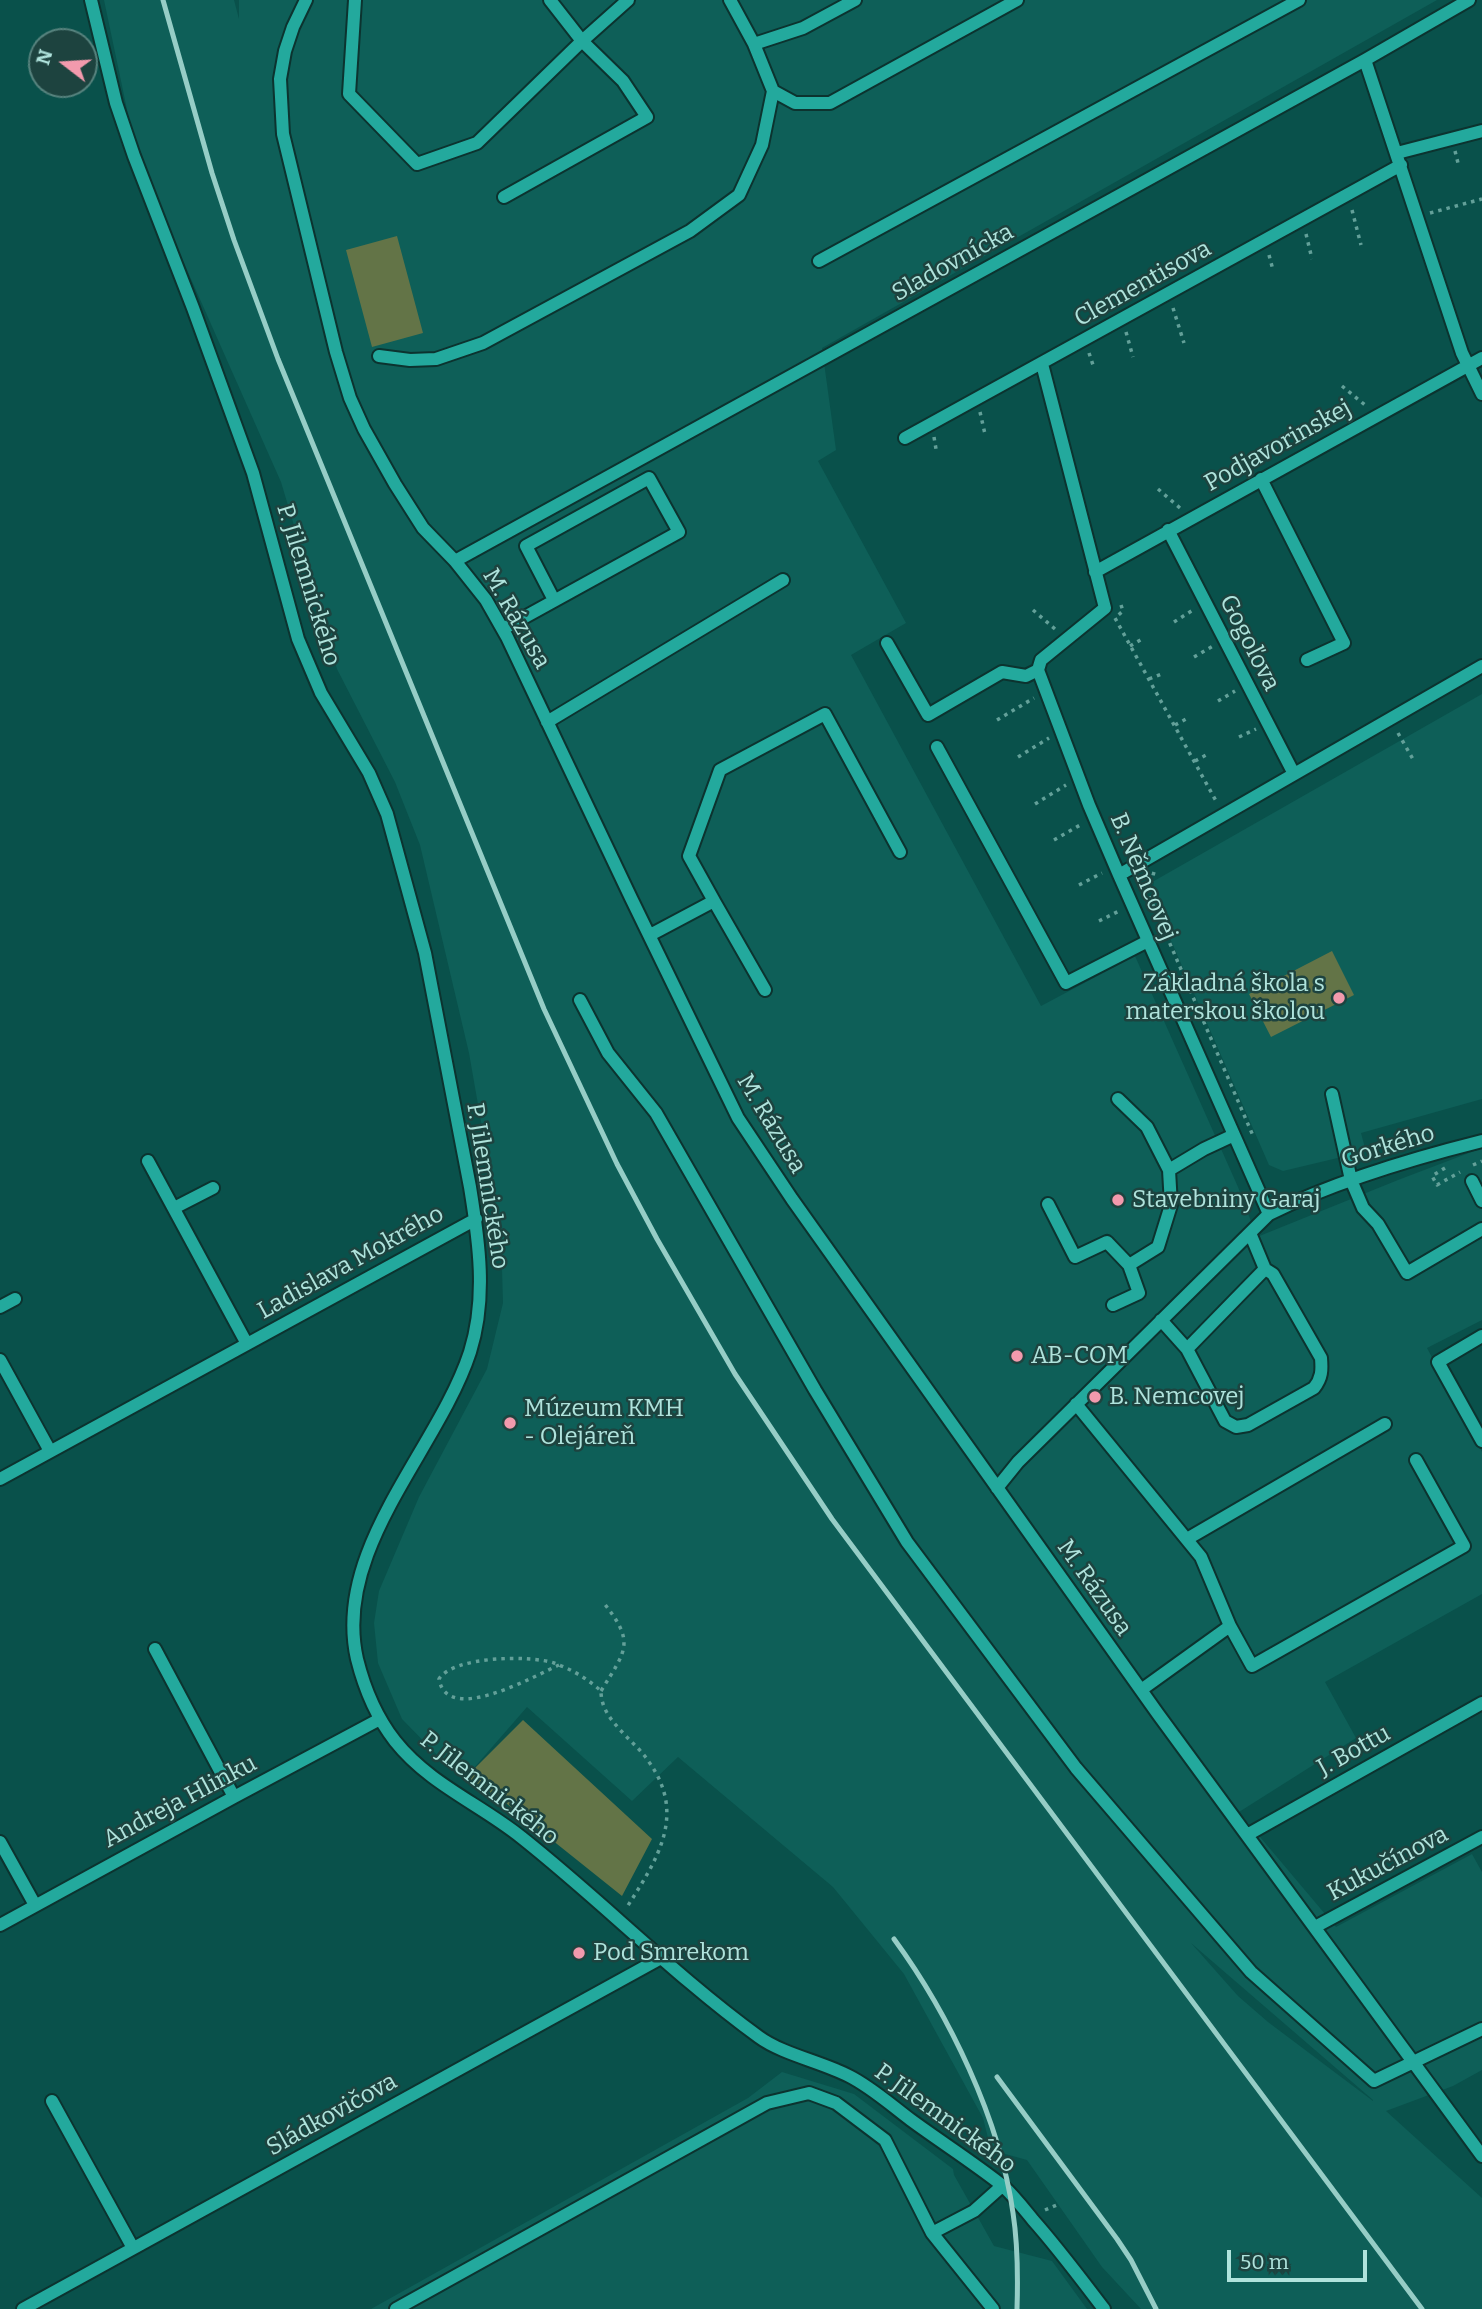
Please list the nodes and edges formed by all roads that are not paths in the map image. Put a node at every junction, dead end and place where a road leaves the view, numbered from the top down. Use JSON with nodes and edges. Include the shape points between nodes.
{"nodes":[{"id":1,"x":91,"y":0,"type":"edge"},
{"id":2,"x":306,"y":0,"type":"edge"},
{"id":3,"x":355,"y":0,"type":"edge"},
{"id":4,"x":550,"y":0,"type":"edge"},
{"id":5,"x":628,"y":0,"type":"edge"},
{"id":6,"x":730,"y":0,"type":"edge"},
{"id":7,"x":855,"y":0,"type":"edge"},
{"id":8,"x":1017,"y":0,"type":"edge"},
{"id":9,"x":1299,"y":0,"type":"edge"},
{"id":10,"x":1469,"y":0,"type":"edge"},
{"id":11,"x":582,"y":41,"type":"junction"},
{"id":12,"x":754,"y":44,"type":"junction"},
{"id":13,"x":1366,"y":60,"type":"junction"},
{"id":14,"x":773,"y":91,"type":"junction"},
{"id":15,"x":1482,"y":131,"type":"edge"},
{"id":16,"x":1399,"y":159,"type":"junction"},
{"id":17,"x":504,"y":197,"type":"dead end"},
{"id":18,"x":819,"y":261,"type":"dead end"},
{"id":19,"x":379,"y":356,"type":"dead end"},
{"id":20,"x":1482,"y":358,"type":"edge"},
{"id":21,"x":1042,"y":364,"type":"junction"},
{"id":22,"x":1468,"y":366,"type":"junction"},
{"id":23,"x":1482,"y":394,"type":"edge"},
{"id":24,"x":905,"y":438,"type":"dead end"},
{"id":25,"x":1261,"y":479,"type":"junction"},
{"id":26,"x":1168,"y":530,"type":"junction"},
{"id":27,"x":455,"y":561,"type":"junction"},
{"id":28,"x":1095,"y":572,"type":"junction"},
{"id":29,"x":783,"y":580,"type":"dead end"},
{"id":30,"x":554,"y":600,"type":"junction"},
{"id":31,"x":503,"y":629,"type":"junction"},
{"id":32,"x":887,"y":643,"type":"dead end"},
{"id":33,"x":1307,"y":660,"type":"dead end"},
{"id":34,"x":1482,"y":666,"type":"edge"},
{"id":35,"x":1038,"y":670,"type":"junction"},
{"id":36,"x":547,"y":722,"type":"junction"},
{"id":37,"x":937,"y":747,"type":"dead end"},
{"id":38,"x":1294,"y":774,"type":"junction"},
{"id":39,"x":900,"y":852,"type":"dead end"},
{"id":40,"x":1119,"y":875,"type":"junction"},
{"id":41,"x":714,"y":901,"type":"junction"},
{"id":42,"x":650,"y":935,"type":"junction"},
{"id":43,"x":1148,"y":941,"type":"junction"},
{"id":44,"x":765,"y":990,"type":"dead end"},
{"id":45,"x":580,"y":1000,"type":"dead end"},
{"id":46,"x":1332,"y":1094,"type":"dead end"},
{"id":47,"x":1118,"y":1099,"type":"dead end"},
{"id":48,"x":1234,"y":1135,"type":"junction"},
{"id":49,"x":1482,"y":1141,"type":"edge"},
{"id":50,"x":148,"y":1161,"type":"dead end"},
{"id":51,"x":1169,"y":1170,"type":"junction"},
{"id":52,"x":1352,"y":1180,"type":"junction"},
{"id":53,"x":1472,"y":1181,"type":"dead end"},
{"id":54,"x":213,"y":1188,"type":"dead end"},
{"id":55,"x":1482,"y":1201,"type":"edge"},
{"id":56,"x":1048,"y":1205,"type":"dead end"},
{"id":57,"x":174,"y":1208,"type":"junction"},
{"id":58,"x":1269,"y":1214,"type":"junction"},
{"id":59,"x":475,"y":1219,"type":"junction"},
{"id":60,"x":1482,"y":1229,"type":"edge"},
{"id":61,"x":1250,"y":1233,"type":"junction"},
{"id":62,"x":1129,"y":1265,"type":"junction"},
{"id":63,"x":1265,"y":1269,"type":"junction"},
{"id":64,"x":15,"y":1299,"type":"dead end"},
{"id":65,"x":1113,"y":1305,"type":"dead end"},
{"id":66,"x":0,"y":1307,"type":"edge"},
{"id":67,"x":1161,"y":1320,"type":"junction"},
{"id":68,"x":1482,"y":1336,"type":"edge"},
{"id":69,"x":247,"y":1344,"type":"junction"},
{"id":70,"x":1187,"y":1349,"type":"junction"},
{"id":71,"x":0,"y":1360,"type":"edge"},
{"id":72,"x":1076,"y":1405,"type":"junction"},
{"id":73,"x":1385,"y":1424,"type":"dead end"},
{"id":74,"x":1482,"y":1441,"type":"edge"},
{"id":75,"x":50,"y":1451,"type":"junction"},
{"id":76,"x":1416,"y":1460,"type":"dead end"},
{"id":77,"x":0,"y":1479,"type":"edge"},
{"id":78,"x":997,"y":1488,"type":"junction"},
{"id":79,"x":1187,"y":1539,"type":"junction"},
{"id":80,"x":1230,"y":1626,"type":"junction"},
{"id":81,"x":155,"y":1649,"type":"dead end"},
{"id":82,"x":1141,"y":1690,"type":"junction"},
{"id":83,"x":1482,"y":1703,"type":"edge"},
{"id":84,"x":380,"y":1719,"type":"junction"},
{"id":85,"x":233,"y":1797,"type":"junction"},
{"id":86,"x":1247,"y":1835,"type":"junction"},
{"id":87,"x":1482,"y":1837,"type":"edge"},
{"id":88,"x":0,"y":1842,"type":"edge"},
{"id":89,"x":35,"y":1905,"type":"junction"},
{"id":90,"x":0,"y":1925,"type":"edge"},
{"id":91,"x":1315,"y":1927,"type":"junction"},
{"id":92,"x":660,"y":1958,"type":"junction"},
{"id":93,"x":1482,"y":2029,"type":"edge"},
{"id":94,"x":1413,"y":2062,"type":"junction"},
{"id":95,"x":52,"y":2101,"type":"dead end"},
{"id":96,"x":1482,"y":2156,"type":"edge"},
{"id":97,"x":1002,"y":2186,"type":"junction"},
{"id":98,"x":932,"y":2233,"type":"junction"},
{"id":99,"x":133,"y":2248,"type":"junction"},
{"id":100,"x":23,"y":2309,"type":"edge"},
{"id":101,"x":396,"y":2309,"type":"edge"},
{"id":102,"x":993,"y":2309,"type":"edge"},
{"id":103,"x":1104,"y":2309,"type":"edge"}],
"edges":[{"from":1,"to":59,"type":"street","name":"P. Jilemnického","via":[[134,156],[253,473],[298,639],[321,693],[369,773],[387,814],[425,953]]},
{"from":2,"to":27,"type":"street","name":"M. Rázusa","via":[[285,51],[280,79],[283,134],[335,352],[364,429],[395,484],[423,528]]},
{"from":3,"to":11,"type":"street","via":[[349,94],[417,164],[477,143]]},
{"from":4,"to":11,"type":"street"},
{"from":5,"to":11,"type":"street"},
{"from":6,"to":12,"type":"street"},
{"from":7,"to":12,"type":"street","via":[[803,28]]},
{"from":8,"to":14,"type":"street","via":[[830,103],[796,103]]},
{"from":9,"to":18,"type":"street"},
{"from":10,"to":13,"type":"street","name":"Sladovnícka"},
{"from":11,"to":17,"type":"street","via":[[623,80],[647,117]]},
{"from":12,"to":14,"type":"street"},
{"from":13,"to":16,"type":"street"},
{"from":13,"to":27,"type":"street","name":"Sladovnícka"},
{"from":14,"to":19,"type":"street","via":[[762,145],[739,195],[690,231],[483,343],[436,359]]},
{"from":15,"to":16,"type":"street","name":"Clementisova"},
{"from":16,"to":21,"type":"street","name":"Clementisova"},
{"from":16,"to":22,"type":"street"},
{"from":20,"to":22,"type":"street","name":"Podjavorinskej"},
{"from":21,"to":24,"type":"street","name":"Clementisova"},
{"from":21,"to":28,"type":"street"},
{"from":22,"to":23,"type":"street"},
{"from":22,"to":25,"type":"street","name":"Podjavorinskej"},
{"from":25,"to":26,"type":"street","name":"Podjavorinskej"},
{"from":25,"to":33,"type":"street","via":[[1344,643]]},
{"from":26,"to":28,"type":"street","name":"Podjavorinskej"},
{"from":26,"to":38,"type":"street","name":"Gogoľova"},
{"from":27,"to":31,"type":"street","name":"M. Rázusa"},
{"from":28,"to":35,"type":"street","via":[[1105,608],[1041,660]]},
{"from":29,"to":36,"type":"street"},
{"from":30,"to":30,"type":"street","via":[[679,532],[649,478],[526,546]]},
{"from":30,"to":31,"type":"street"},
{"from":31,"to":36,"type":"street","name":"M. Rázusa"},
{"from":32,"to":35,"type":"street","via":[[928,715],[1002,672],[1026,676]]},
{"from":34,"to":38,"type":"street"},
{"from":35,"to":40,"type":"street","name":"B. Němcovej"},
{"from":36,"to":42,"type":"street","name":"M. Rázusa"},
{"from":37,"to":43,"type":"street","via":[[1066,983]]},
{"from":38,"to":40,"type":"street"},
{"from":39,"to":41,"type":"street","via":[[825,714],[720,770],[689,856]]},
{"from":40,"to":43,"type":"street","name":"B. Němcovej"},
{"from":41,"to":42,"type":"street"},
{"from":41,"to":44,"type":"street"},
{"from":42,"to":78,"type":"street","name":"M. Rázusa","via":[[738,1118]]},
{"from":43,"to":48,"type":"street","name":"B. Němcovej"},
{"from":45,"to":94,"type":"street","via":[[608,1053],[656,1113],[907,1542],[1076,1768],[1251,1972],[1374,2081]]},
{"from":46,"to":52,"type":"street"},
{"from":47,"to":51,"type":"street","via":[[1147,1127]]},
{"from":48,"to":51,"type":"street"},
{"from":48,"to":58,"type":"street","name":"B. Němcovej"},
{"from":49,"to":52,"type":"street","name":"Gorkého"},
{"from":50,"to":57,"type":"street","name":"Ladislava Mokrého"},
{"from":51,"to":62,"type":"street","via":[[1171,1205],[1158,1247]]},
{"from":52,"to":58,"type":"street","name":"Gorkého"},
{"from":52,"to":60,"type":"street","via":[[1363,1208],[1407,1273]]},
{"from":53,"to":55,"type":"street"},
{"from":54,"to":57,"type":"street"},
{"from":56,"to":62,"type":"street","via":[[1076,1257],[1107,1241]]},
{"from":57,"to":69,"type":"street","name":"Ladislava Mokrého"},
{"from":58,"to":61,"type":"street"},
{"from":59,"to":69,"type":"street","name":"Ladislava Mokrého"},
{"from":59,"to":84,"type":"street","name":"P. Jilemnického","via":[[481,1283],[470,1352],[447,1407],[380,1527],[358,1584],[353,1632],[357,1659]]},
{"from":61,"to":63,"type":"street"},
{"from":61,"to":67,"type":"street"},
{"from":62,"to":65,"type":"street","via":[[1139,1293]]},
{"from":63,"to":70,"type":"street"},
{"from":63,"to":70,"type":"street","via":[[1273,1274],[1321,1358],[1322,1371],[1314,1388],[1248,1425],[1236,1427],[1225,1421]]},
{"from":64,"to":66,"type":"street"},
{"from":67,"to":70,"type":"street"},
{"from":67,"to":72,"type":"street"},
{"from":68,"to":74,"type":"street","via":[[1438,1362]]},
{"from":69,"to":75,"type":"street","name":"Ladislava Mokrého"},
{"from":71,"to":75,"type":"street"},
{"from":72,"to":78,"type":"street"},
{"from":72,"to":79,"type":"street"},
{"from":73,"to":79,"type":"street"},
{"from":75,"to":77,"type":"street","name":"Ladislava Mokrého"},
{"from":76,"to":80,"type":"street","via":[[1464,1546],[1252,1666]]},
{"from":78,"to":82,"type":"street","name":"M. Rázusa"},
{"from":79,"to":80,"type":"street","via":[[1201,1557]]},
{"from":80,"to":82,"type":"street"},
{"from":81,"to":85,"type":"street"},
{"from":82,"to":86,"type":"street","name":"M. Rázusa"},
{"from":83,"to":86,"type":"street","name":"J. Bottu"},
{"from":84,"to":85,"type":"street","name":"Andreja Hlinku"},
{"from":84,"to":92,"type":"street","name":"P. Jilemnického","via":[[420,1767],[519,1836]]},
{"from":85,"to":89,"type":"street","name":"Andreja Hlinku"},
{"from":86,"to":91,"type":"street","name":"M. Rázusa"},
{"from":87,"to":91,"type":"street","name":"Kukučínova"},
{"from":88,"to":89,"type":"street"},
{"from":89,"to":90,"type":"street","name":"Andreja Hlinku"},
{"from":91,"to":94,"type":"street","name":"M. Rázusa"},
{"from":92,"to":97,"type":"street","name":"P. Jilemnického","via":[[762,2040],[851,2077]]},
{"from":92,"to":99,"type":"street","name":"Sládkovičova"},
{"from":93,"to":94,"type":"street"},
{"from":94,"to":96,"type":"street","name":"M. Rázusa"},
{"from":95,"to":99,"type":"street"},
{"from":97,"to":98,"type":"street","via":[[974,2211]]},
{"from":97,"to":103,"type":"street","name":"P. Jilemnického"},
{"from":98,"to":101,"type":"street","via":[[885,2140],[836,2103],[809,2092],[767,2103]]},
{"from":98,"to":102,"type":"street"},
{"from":99,"to":100,"type":"street","name":"Sládkovičova"}]}
